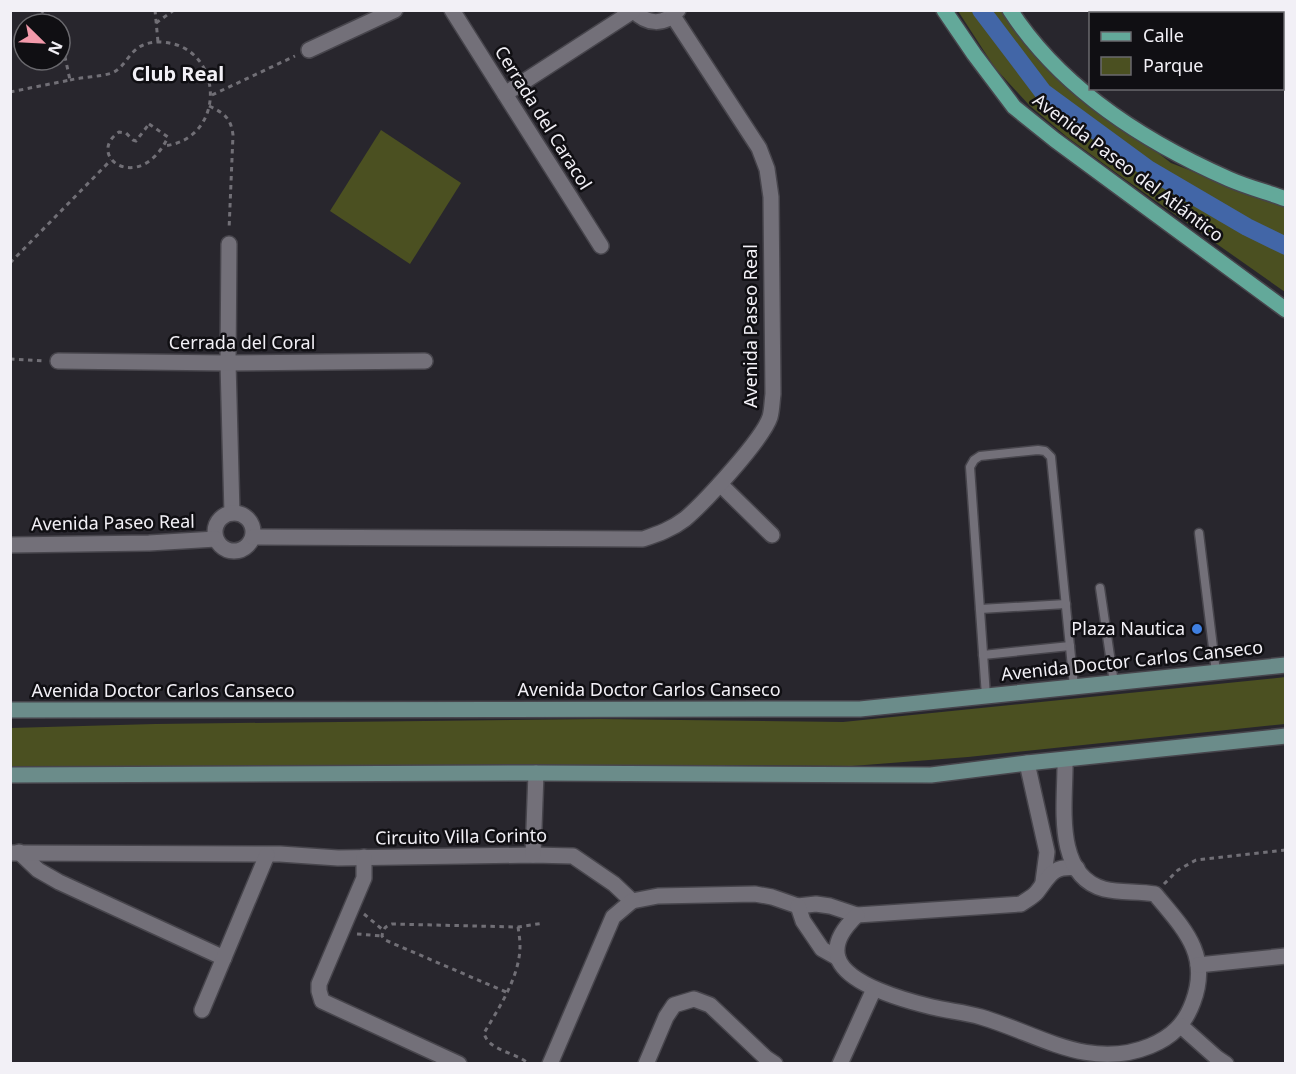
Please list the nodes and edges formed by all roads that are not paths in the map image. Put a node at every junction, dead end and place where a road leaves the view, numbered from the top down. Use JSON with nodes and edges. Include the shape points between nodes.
{"nodes":[{"id":1,"x":395,"y":10,"type":"edge"},
{"id":2,"x":452,"y":10,"type":"edge"},
{"id":3,"x":944,"y":10,"type":"edge"},
{"id":4,"x":1010,"y":10,"type":"edge"},
{"id":5,"x":633,"y":11,"type":"edge"},
{"id":6,"x":675,"y":13,"type":"edge"},
{"id":7,"x":309,"y":50,"type":"road end"},
{"id":8,"x":505,"y":94,"type":"junction"},
{"id":9,"x":1286,"y":199,"type":"edge"},
{"id":10,"x":229,"y":244,"type":"road end"},
{"id":11,"x":601,"y":246,"type":"dead end"},
{"id":12,"x":1286,"y":310,"type":"edge"},
{"id":13,"x":425,"y":361,"type":"dead end"},
{"id":14,"x":58,"y":362,"type":"road end"},
{"id":15,"x":228,"y":363,"type":"junction"},
{"id":16,"x":720,"y":484,"type":"junction"},
{"id":17,"x":232,"y":513,"type":"junction"},
{"id":18,"x":1199,"y":533,"type":"dead end"},
{"id":19,"x":772,"y":535,"type":"dead end"},
{"id":20,"x":253,"y":537,"type":"junction"},
{"id":21,"x":216,"y":539,"type":"junction"},
{"id":22,"x":10,"y":545,"type":"edge"},
{"id":23,"x":1100,"y":588,"type":"dead end"},
{"id":24,"x":1066,"y":604,"type":"junction"},
{"id":25,"x":980,"y":609,"type":"junction"},
{"id":26,"x":1070,"y":646,"type":"junction"},
{"id":27,"x":983,"y":655,"type":"junction"},
{"id":28,"x":1286,"y":665,"type":"edge"},
{"id":29,"x":1216,"y":672,"type":"junction"},
{"id":30,"x":1114,"y":683,"type":"junction"},
{"id":31,"x":1074,"y":687,"type":"junction"},
{"id":32,"x":986,"y":696,"type":"junction"},
{"id":33,"x":10,"y":710,"type":"edge"},
{"id":34,"x":1286,"y":736,"type":"edge"},
{"id":35,"x":1065,"y":760,"type":"junction"},
{"id":36,"x":1027,"y":763,"type":"junction"},
{"id":37,"x":536,"y":773,"type":"junction"},
{"id":38,"x":10,"y":775,"type":"edge"},
{"id":39,"x":15,"y":853,"type":"edge"},
{"id":40,"x":267,"y":855,"type":"junction"},
{"id":41,"x":533,"y":855,"type":"junction"},
{"id":42,"x":364,"y":857,"type":"junction"},
{"id":43,"x":1077,"y":868,"type":"junction"},
{"id":44,"x":1043,"y":882,"type":"junction"},
{"id":45,"x":632,"y":900,"type":"junction"},
{"id":46,"x":798,"y":906,"type":"junction"},
{"id":47,"x":857,"y":915,"type":"junction"},
{"id":48,"x":1286,"y":956,"type":"edge"},
{"id":49,"x":224,"y":958,"type":"junction"},
{"id":50,"x":838,"y":958,"type":"junction"},
{"id":51,"x":1198,"y":964,"type":"junction"},
{"id":52,"x":874,"y":989,"type":"junction"},
{"id":53,"x":202,"y":1010,"type":"dead end"},
{"id":54,"x":1180,"y":1026,"type":"junction"},
{"id":55,"x":1108,"y":1059,"type":"edge"},
{"id":56,"x":1221,"y":1062,"type":"edge"},
{"id":57,"x":459,"y":1064,"type":"edge"},
{"id":58,"x":550,"y":1064,"type":"edge"},
{"id":59,"x":646,"y":1064,"type":"edge"},
{"id":60,"x":775,"y":1064,"type":"edge"},
{"id":61,"x":840,"y":1064,"type":"edge"}],
"edges":[{"from":1,"to":7,"type":"street"},
{"from":2,"to":8,"type":"street","name":"Cerrada del Caracol"},
{"from":3,"to":12,"type":"main road","name":"Avenida Paseo del Atlántico","via":[[1014,106]]},
{"from":4,"to":9,"type":"main road","name":"Avenida Paseo del Atlántico","via":[[1021,28],[1076,85],[1143,135],[1231,180]]},
{"from":5,"to":6,"type":"street","via":[[648,21],[666,20]]},
{"from":5,"to":8,"type":"street"},
{"from":6,"to":16,"type":"street","name":"Avenida Paseo Real","via":[[759,148],[771,197],[770,416]]},
{"from":8,"to":11,"type":"street","name":"Cerrada del Caracol"},
{"from":10,"to":15,"type":"street"},
{"from":13,"to":15,"type":"street","name":"Cerrada del Coral"},
{"from":14,"to":15,"type":"street","name":"Cerrada del Coral"},
{"from":15,"to":17,"type":"street"},
{"from":16,"to":19,"type":"street"},
{"from":16,"to":20,"type":"street","name":"Avenida Paseo Real","via":[[684,519],[643,539]]},
{"from":17,"to":20,"type":"street","via":[[251,523]]},
{"from":17,"to":21,"type":"street","via":[[217,525]]},
{"from":18,"to":29,"type":"lane"},
{"from":20,"to":21,"type":"street","via":[[239,551],[225,549]]},
{"from":21,"to":22,"type":"street","name":"Avenida Paseo Real"},
{"from":23,"to":30,"type":"lane"},
{"from":24,"to":25,"type":"lane"},
{"from":24,"to":25,"type":"lane","via":[[1051,457],[1038,450],[980,456],[970,467]]},
{"from":24,"to":26,"type":"lane"},
{"from":25,"to":27,"type":"lane"},
{"from":26,"to":27,"type":"lane"},
{"from":26,"to":31,"type":"lane"},
{"from":27,"to":32,"type":"lane"},
{"from":28,"to":29,"type":"main road","name":"Avenida Doctor Carlos Canseco"},
{"from":29,"to":30,"type":"main road","name":"Avenida Doctor Carlos Canseco"},
{"from":30,"to":31,"type":"main road","name":"Avenida Doctor Carlos Canseco"},
{"from":31,"to":32,"type":"main road","name":"Avenida Doctor Carlos Canseco"},
{"from":32,"to":33,"type":"main road","name":"Avenida Doctor Carlos Canseco","via":[[860,709]]},
{"from":34,"to":35,"type":"main road"},
{"from":35,"to":36,"type":"main road"},
{"from":35,"to":43,"type":"street","via":[[1066,840]]},
{"from":36,"to":37,"type":"main road","via":[[931,775]]},
{"from":36,"to":44,"type":"street","via":[[1047,852]]},
{"from":37,"to":38,"type":"main road"},
{"from":37,"to":41,"type":"street"},
{"from":39,"to":40,"type":"street"},
{"from":39,"to":49,"type":"street","via":[[59,882]]},
{"from":40,"to":42,"type":"street"},
{"from":40,"to":49,"type":"street"},
{"from":41,"to":42,"type":"street","name":"Circuito Villa Corinto"},
{"from":41,"to":45,"type":"street","name":"Circuito Villa Corinto","via":[[573,856]]},
{"from":42,"to":57,"type":"street","name":"Circuito Villa Corinto","via":[[364,878],[319,984],[322,1001]]},
{"from":43,"to":44,"type":"street","via":[[1059,868]]},
{"from":43,"to":51,"type":"street","via":[[1088,882],[1104,889],[1155,894],[1188,934]]},
{"from":44,"to":47,"type":"street","via":[[1021,904]]},
{"from":45,"to":46,"type":"street","via":[[755,894]]},
{"from":45,"to":58,"type":"street","via":[[614,917]]},
{"from":46,"to":47,"type":"street","via":[[830,906]]},
{"from":46,"to":50,"type":"street","via":[[822,950]]},
{"from":47,"to":50,"type":"street","via":[[838,942]]},
{"from":48,"to":51,"type":"street"},
{"from":49,"to":53,"type":"street"},
{"from":50,"to":52,"type":"street","via":[[847,971]]},
{"from":51,"to":54,"type":"street","via":[[1195,997]]},
{"from":52,"to":55,"type":"street","via":[[1000,1022],[1059,1046]]},
{"from":52,"to":61,"type":"street"},
{"from":54,"to":55,"type":"street","via":[[1171,1035],[1136,1052]]},
{"from":54,"to":56,"type":"street"},
{"from":59,"to":60,"type":"street","via":[[674,1005],[694,999],[710,1005]]}]}
